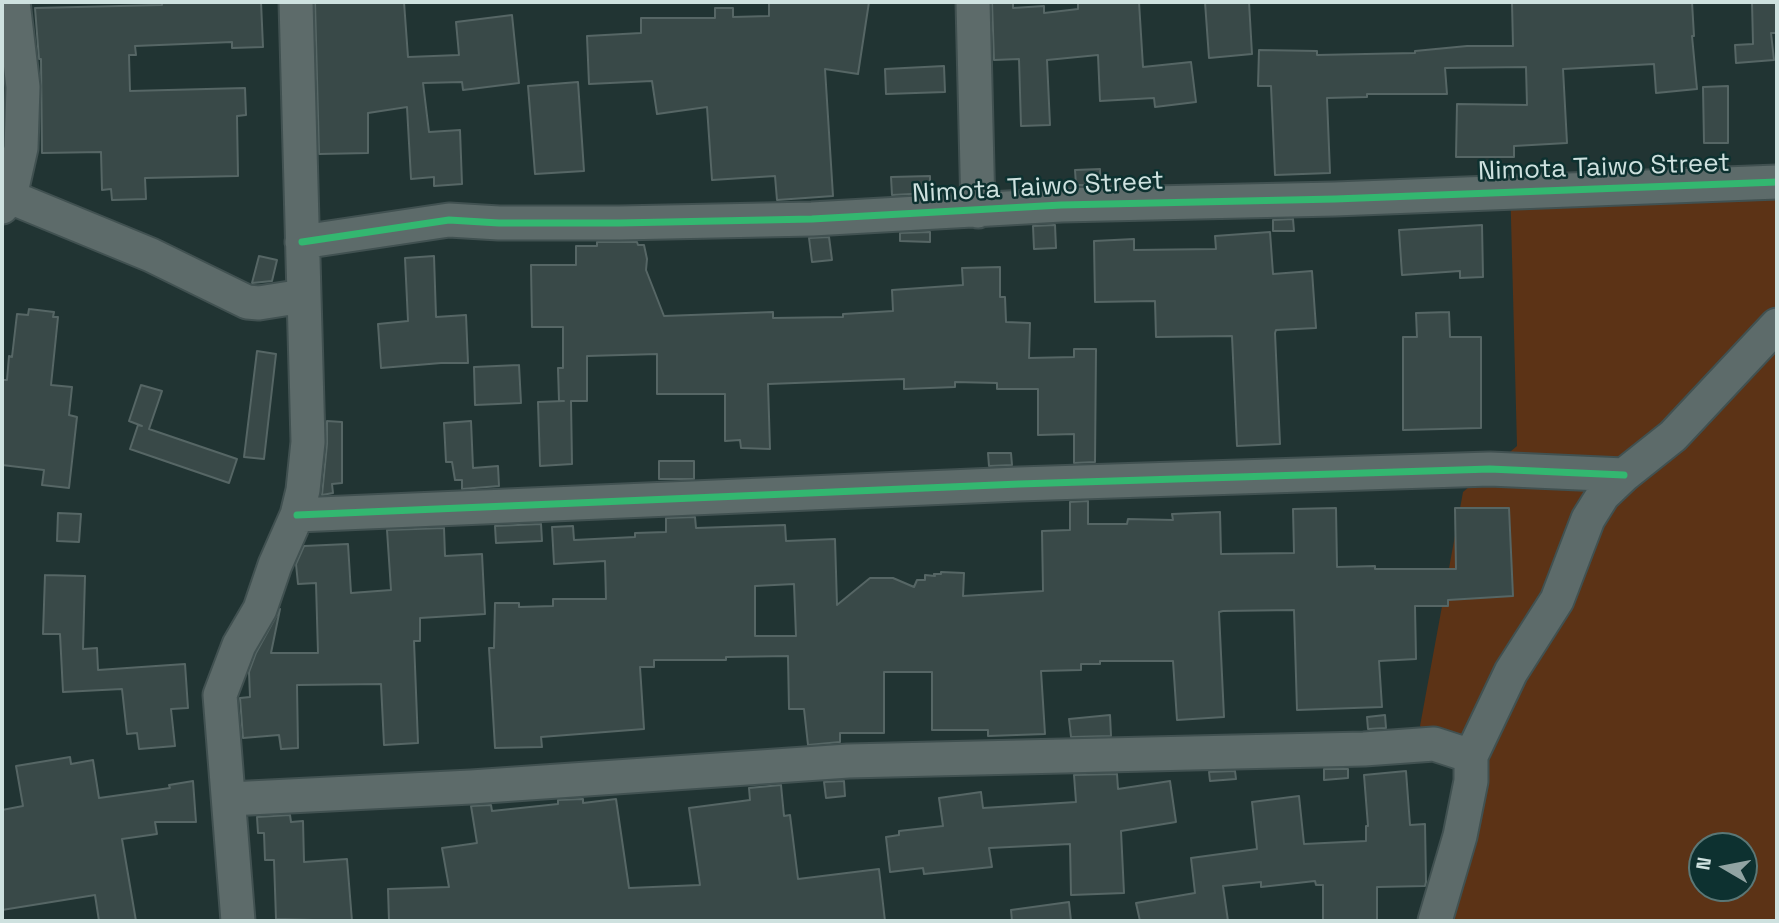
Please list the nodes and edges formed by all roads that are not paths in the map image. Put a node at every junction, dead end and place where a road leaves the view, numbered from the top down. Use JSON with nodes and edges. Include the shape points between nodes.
{"nodes":[{"id":1,"x":13,"y":2,"type":"edge"},
{"id":2,"x":296,"y":2,"type":"edge"},
{"id":3,"x":973,"y":2,"type":"edge"},
{"id":4,"x":1777,"y":182,"type":"edge"},
{"id":5,"x":6,"y":202,"type":"edge"},
{"id":6,"x":978,"y":211,"type":"junction"},
{"id":7,"x":302,"y":243,"type":"junction"},
{"id":8,"x":303,"y":296,"type":"junction"},
{"id":9,"x":1777,"y":325,"type":"edge"},
{"id":10,"x":1623,"y":475,"type":"junction"},
{"id":11,"x":297,"y":515,"type":"junction"},
{"id":12,"x":1471,"y":756,"type":"junction"},
{"id":13,"x":229,"y":799,"type":"junction"},
{"id":14,"x":238,"y":921,"type":"edge"},
{"id":15,"x":1435,"y":921,"type":"edge"}],
"edges":[{"from":1,"to":5,"type":"street","via":[[23,87],[21,148]]},
{"from":2,"to":7,"type":"street"},
{"from":3,"to":6,"type":"street"},
{"from":4,"to":6,"type":"street","name":"Nimota Taiwo Street"},
{"from":5,"to":8,"type":"street","via":[[151,255],[247,302]]},
{"from":6,"to":7,"type":"street","name":"Nimota Taiwo Street","via":[[619,223],[449,220]]},
{"from":7,"to":8,"type":"street"},
{"from":8,"to":11,"type":"street","via":[[308,442]]},
{"from":9,"to":10,"type":"street","via":[[1673,436]]},
{"from":10,"to":11,"type":"street","via":[[1490,469]]},
{"from":10,"to":12,"type":"street","via":[[1588,519],[1557,600],[1511,672]]},
{"from":11,"to":13,"type":"street","via":[[220,695]]},
{"from":12,"to":13,"type":"street","via":[[1434,744],[848,761]]},
{"from":12,"to":15,"type":"street","via":[[1471,782],[1460,836]]},
{"from":13,"to":14,"type":"street"}]}
